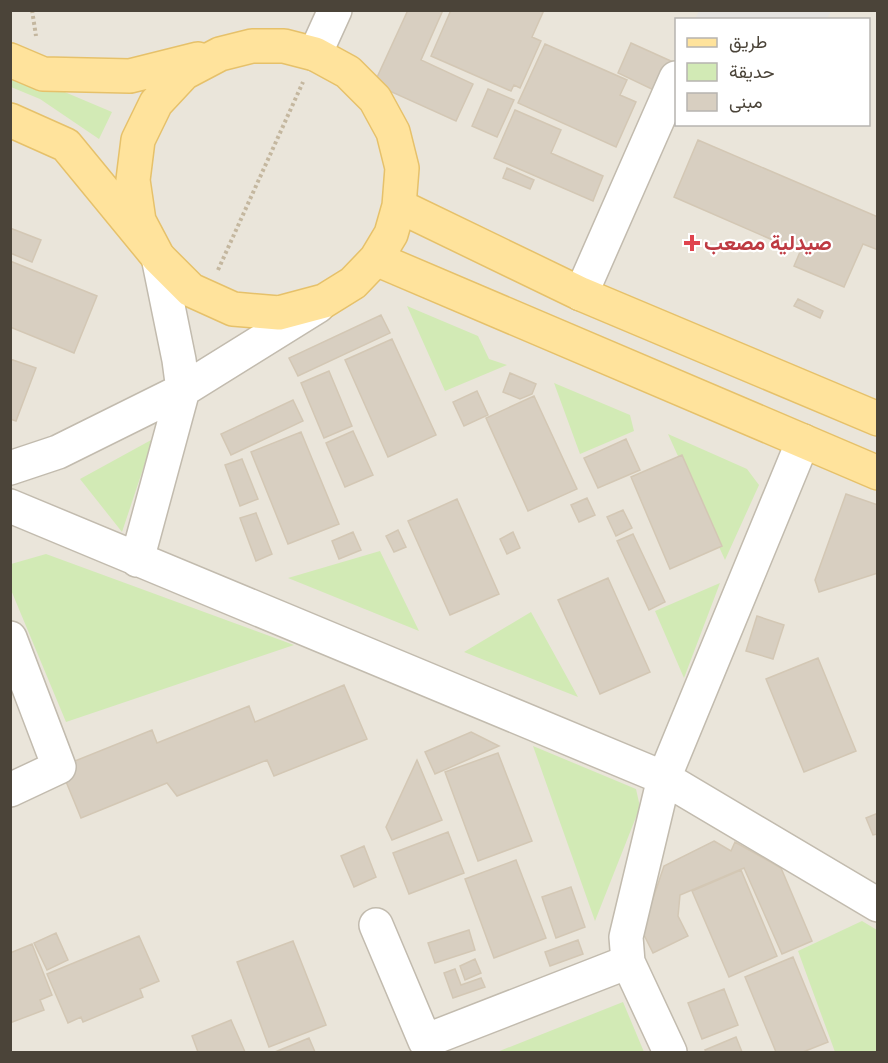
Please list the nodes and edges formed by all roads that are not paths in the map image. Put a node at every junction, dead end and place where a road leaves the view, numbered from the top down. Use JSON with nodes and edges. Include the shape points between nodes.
{"nodes":[{"id":1,"x":335,"y":10,"type":"edge"},
{"id":2,"x":220,"y":54,"type":"junction"},
{"id":3,"x":315,"y":54,"type":"junction"},
{"id":4,"x":10,"y":60,"type":"edge"},
{"id":5,"x":675,"y":80,"type":"edge"},
{"id":6,"x":10,"y":120,"type":"edge"},
{"id":7,"x":399,"y":206,"type":"junction"},
{"id":8,"x":158,"y":257,"type":"junction"},
{"id":9,"x":376,"y":259,"type":"junction"},
{"id":10,"x":581,"y":294,"type":"junction"},
{"id":11,"x":324,"y":301,"type":"junction"},
{"id":12,"x":183,"y":390,"type":"junction"},
{"id":13,"x":878,"y":419,"type":"edge"},
{"id":14,"x":803,"y":441,"type":"junction"},
{"id":15,"x":10,"y":468,"type":"edge"},
{"id":16,"x":878,"y":473,"type":"edge"},
{"id":17,"x":10,"y":506,"type":"edge"},
{"id":18,"x":137,"y":560,"type":"junction"},
{"id":19,"x":10,"y":638,"type":"edge"},
{"id":20,"x":664,"y":778,"type":"junction"},
{"id":21,"x":10,"y":790,"type":"edge"},
{"id":22,"x":878,"y":905,"type":"edge"},
{"id":23,"x":376,"y":925,"type":"dead end"},
{"id":24,"x":628,"y":962,"type":"junction"},
{"id":25,"x":670,"y":1053,"type":"edge"}],
"edges":[{"from":1,"to":3,"type":"street"},
{"from":2,"to":3,"type":"main road","via":[[252,46],[284,46]]},
{"from":2,"to":4,"type":"main road","via":[[130,76],[43,74]]},
{"from":2,"to":8,"type":"main road","via":[[184,73],[156,103],[138,140],[133,180],[140,221]]},
{"from":3,"to":7,"type":"main road","via":[[348,72],[375,99],[393,132],[402,168]]},
{"from":5,"to":10,"type":"street"},
{"from":6,"to":8,"type":"main road","via":[[66,145]]},
{"from":7,"to":9,"type":"main road","via":[[391,234]]},
{"from":7,"to":10,"type":"main road"},
{"from":8,"to":11,"type":"main road","via":[[191,290],[233,309],[279,313]]},
{"from":8,"to":12,"type":"street"},
{"from":9,"to":11,"type":"main road","via":[[353,283]]},
{"from":9,"to":14,"type":"main road"},
{"from":10,"to":13,"type":"main road"},
{"from":11,"to":12,"type":"street"},
{"from":12,"to":15,"type":"street","via":[[58,452]]},
{"from":12,"to":18,"type":"street"},
{"from":14,"to":16,"type":"main road"},
{"from":14,"to":20,"type":"street"},
{"from":17,"to":18,"type":"street"},
{"from":18,"to":20,"type":"street"},
{"from":19,"to":21,"type":"street","via":[[59,767]]},
{"from":20,"to":22,"type":"street"},
{"from":20,"to":24,"type":"street","via":[[626,937]]},
{"from":23,"to":24,"type":"street","via":[[425,1041]]},
{"from":24,"to":25,"type":"street"}]}
